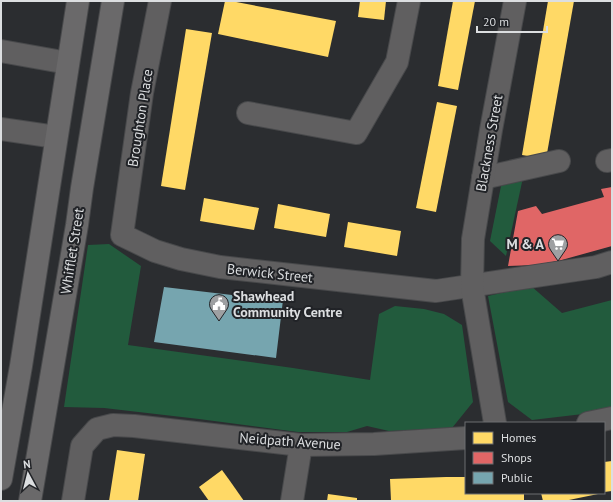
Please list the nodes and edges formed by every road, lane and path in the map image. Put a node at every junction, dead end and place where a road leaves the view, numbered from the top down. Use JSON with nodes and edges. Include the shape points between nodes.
{"nodes":[{"id":1,"x":78,"y":1,"type":"edge"},
{"id":2,"x":113,"y":1,"type":"edge"},
{"id":3,"x":160,"y":1,"type":"edge"},
{"id":4,"x":409,"y":1,"type":"edge"},
{"id":5,"x":515,"y":1,"type":"edge"},
{"id":6,"x":1,"y":51,"type":"edge"},
{"id":7,"x":68,"y":63,"type":"junction"},
{"id":8,"x":248,"y":113,"type":"dead end"},
{"id":9,"x":1,"y":129,"type":"edge"},
{"id":10,"x":56,"y":137,"type":"junction"},
{"id":11,"x":559,"y":161,"type":"dead end"},
{"id":12,"x":483,"y":178,"type":"junction"},
{"id":13,"x":122,"y":235,"type":"joint"},
{"id":14,"x":612,"y":262,"type":"edge"},
{"id":15,"x":472,"y":286,"type":"junction"},
{"id":16,"x":612,"y":418,"type":"edge"},
{"id":17,"x":495,"y":422,"type":"edge"},
{"id":18,"x":593,"y":422,"type":"edge"},
{"id":19,"x":465,"y":438,"type":"edge"},
{"id":20,"x":301,"y":445,"type":"junction"},
{"id":21,"x":1,"y":479,"type":"edge"},
{"id":22,"x":30,"y":501,"type":"edge"},
{"id":23,"x":73,"y":501,"type":"edge"},
{"id":24,"x":292,"y":501,"type":"edge"}],
"edges":[{"from":1,"to":7,"type":"main road"},
{"from":2,"to":22,"type":"main road","name":"Whifflet Street"},
{"from":3,"to":13,"type":"street","name":"Broughton Place","via":[[142,94]]},
{"from":4,"to":8,"type":"street","via":[[397,62],[356,133]]},
{"from":5,"to":12,"type":"street","name":"Blackness Street"},
{"from":6,"to":7,"type":"street"},
{"from":7,"to":10,"type":"main road"},
{"from":9,"to":10,"type":"street"},
{"from":10,"to":21,"type":"main road"},
{"from":11,"to":12,"type":"street"},
{"from":12,"to":15,"type":"street","name":"Blackness Street","via":[[473,240]]},
{"from":13,"to":15,"type":"street","name":"Berwick Street","via":[[154,251],[220,267],[436,291]]},
{"from":14,"to":15,"type":"street","name":"Berwick Street","via":[[596,267]]},
{"from":15,"to":17,"type":"street","name":"Blackness Street"},
{"from":16,"to":18,"type":"street"},
{"from":19,"to":20,"type":"street","name":"Neidpath Avenue","via":[[374,444]]},
{"from":20,"to":23,"type":"street","name":"Neidpath Avenue","via":[[134,426],[114,425],[96,429],[82,446]]},
{"from":20,"to":24,"type":"street"}]}
